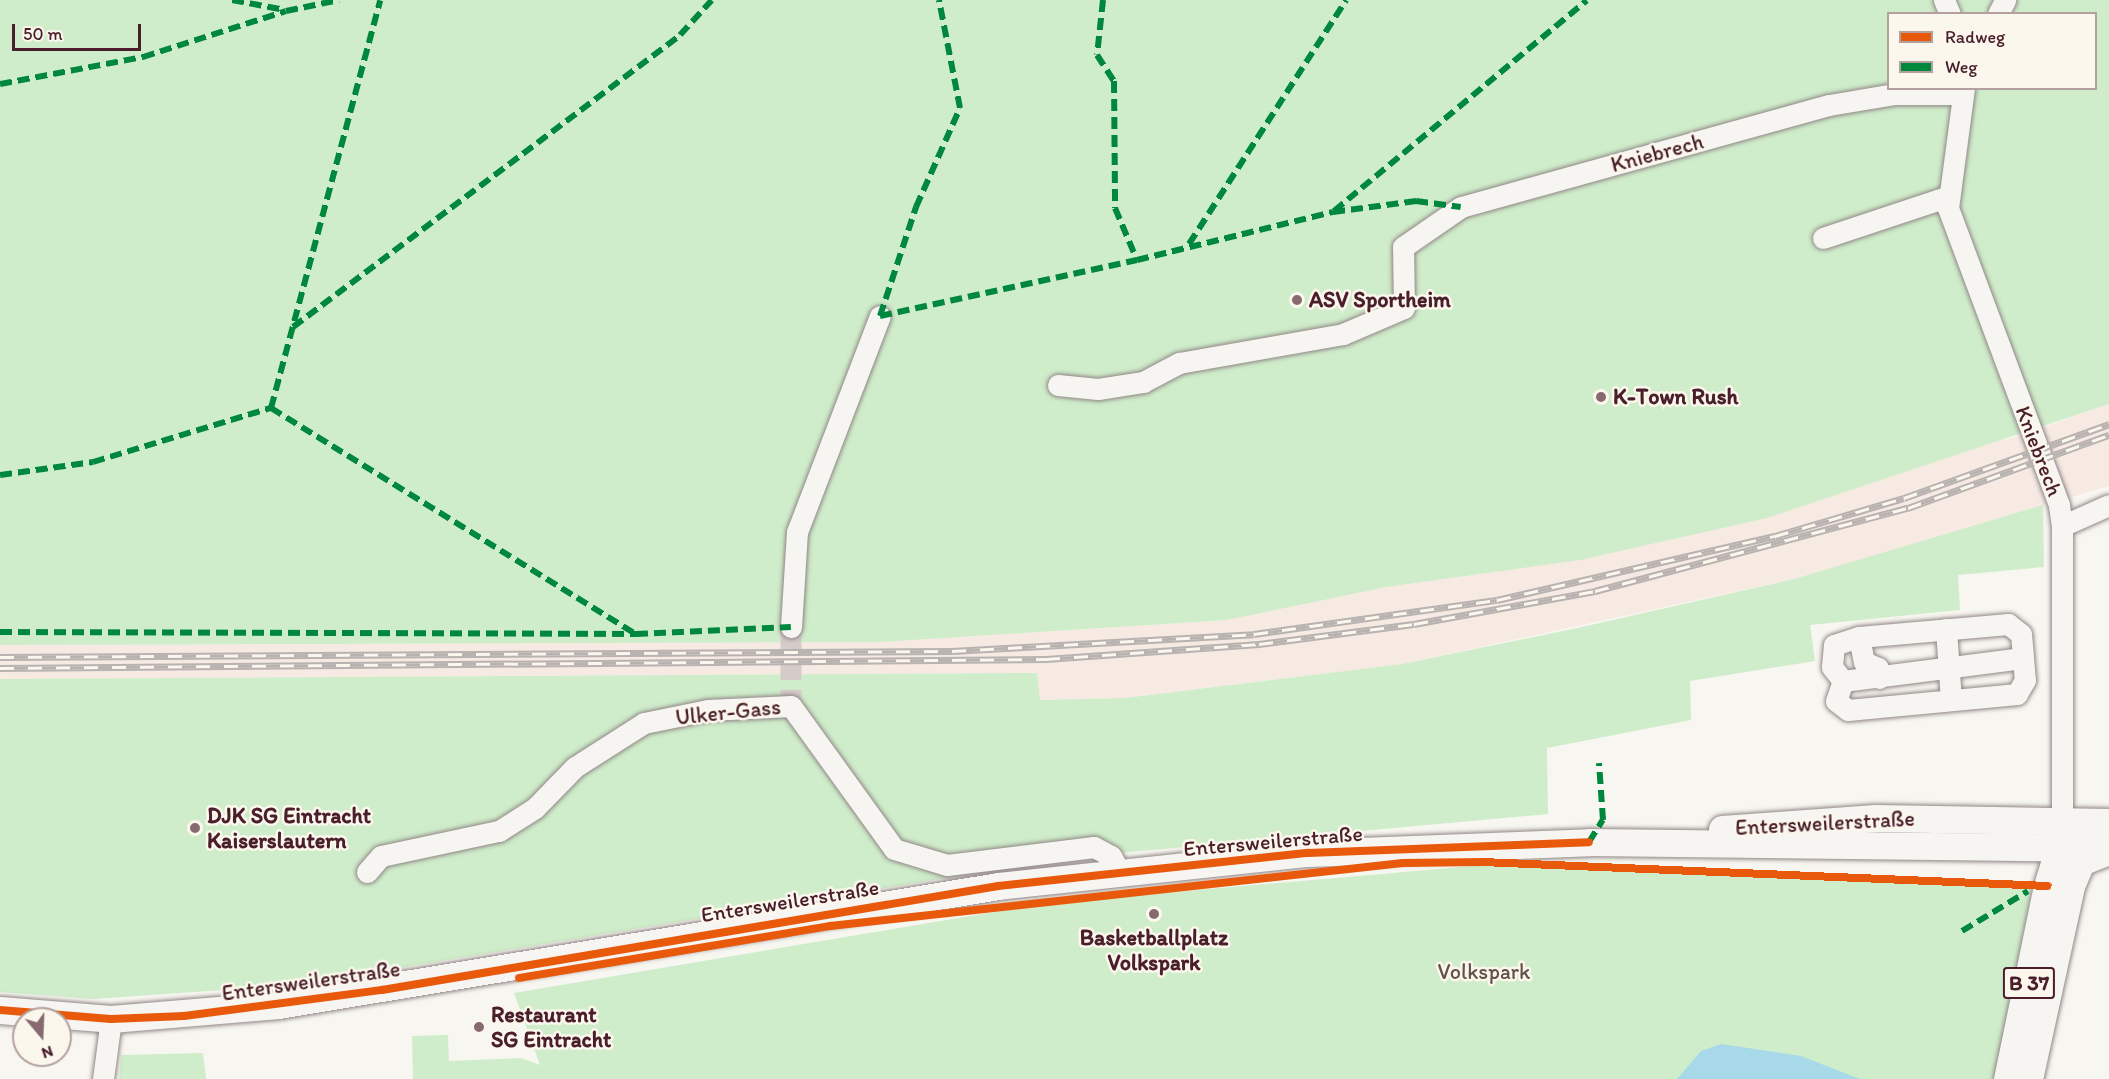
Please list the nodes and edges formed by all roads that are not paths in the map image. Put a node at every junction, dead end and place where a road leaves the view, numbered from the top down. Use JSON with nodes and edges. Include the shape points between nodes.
{"nodes":[{"id":1,"x":1962,"y":91,"type":"edge"},
{"id":2,"x":1949,"y":196,"type":"junction"},
{"id":3,"x":1822,"y":238,"type":"dead end"},
{"id":4,"x":879,"y":316,"type":"dead end"},
{"id":5,"x":1058,"y":386,"type":"dead end"},
{"id":6,"x":2109,"y":505,"type":"edge"},
{"id":7,"x":2062,"y":526,"type":"junction"},
{"id":8,"x":791,"y":627,"type":"tunnel mouth"},
{"id":9,"x":1946,"y":629,"type":"junction"},
{"id":10,"x":1859,"y":637,"type":"junction"},
{"id":11,"x":2023,"y":658,"type":"junction"},
{"id":12,"x":1949,"y":668,"type":"junction"},
{"id":13,"x":1879,"y":678,"type":"junction"},
{"id":14,"x":1843,"y":681,"type":"junction"},
{"id":15,"x":1951,"y":700,"type":"junction"},
{"id":16,"x":2109,"y":823,"type":"edge"},
{"id":17,"x":2060,"y":834,"type":"junction"},
{"id":18,"x":2109,"y":850,"type":"edge"},
{"id":19,"x":367,"y":872,"type":"dead end"},
{"id":20,"x":1120,"y":872,"type":"junction"},
{"id":21,"x":2071,"y":886,"type":"junction"},
{"id":22,"x":0,"y":1010,"type":"edge"},
{"id":23,"x":111,"y":1019,"type":"junction"},
{"id":24,"x":103,"y":1079,"type":"edge"},
{"id":25,"x":2007,"y":1079,"type":"edge"},
{"id":26,"x":2029,"y":1079,"type":"edge"}],
"edges":[{"from":1,"to":2,"type":"street","name":"Kniebrech"},
{"from":1,"to":5,"type":"street","name":"Kniebrech","via":[[1894,94],[1829,105],[1461,207],[1403,248],[1404,308],[1343,334],[1179,363],[1143,382],[1098,389]]},
{"from":2,"to":3,"type":"street"},
{"from":2,"to":7,"type":"street","name":"Kniebrech","via":[[1948,208],[2059,505]]},
{"from":4,"to":8,"type":"street","via":[[796,532]]},
{"from":6,"to":7,"type":"street"},
{"from":7,"to":17,"type":"street","name":"Kniebrech"},
{"from":9,"to":10,"type":"street"},
{"from":9,"to":11,"type":"street","via":[[2016,626]]},
{"from":9,"to":12,"type":"street"},
{"from":10,"to":13,"type":"street","via":[[1864,662],[1878,668]]},
{"from":10,"to":14,"type":"street","via":[[1834,645],[1832,667]]},
{"from":11,"to":12,"type":"street"},
{"from":11,"to":15,"type":"street","via":[[2025,680],[2017,694]]},
{"from":12,"to":13,"type":"street"},
{"from":12,"to":15,"type":"street"},
{"from":13,"to":14,"type":"street"},
{"from":14,"to":15,"type":"street","via":[[1836,701],[1848,710]]},
{"from":16,"to":17,"type":"main road"},
{"from":17,"to":18,"type":"main road","name":"Entersweilerstraße"},
{"from":17,"to":20,"type":"main road","name":"Entersweilerstraße","via":[[1589,842],[1308,854]]},
{"from":17,"to":21,"type":"main road"},
{"from":17,"to":25,"type":"main road","number":"B 37"},
{"from":18,"to":21,"type":"main road","number":"B 37","via":[[2081,862]]},
{"from":19,"to":20,"type":"street","name":"Ulker-Gass","via":[[381,856],[499,831],[535,808],[575,767],[644,723],[708,710],[791,706],[894,849],[947,865],[1094,848],[1111,856]]},
{"from":20,"to":23,"type":"main road","name":"Entersweilerstraße","via":[[745,925],[382,990],[184,1016]]},
{"from":21,"to":26,"type":"main road","number":"B 37"},
{"from":22,"to":23,"type":"main road","name":"Entersweilerstraße"},
{"from":23,"to":24,"type":"street"}]}
